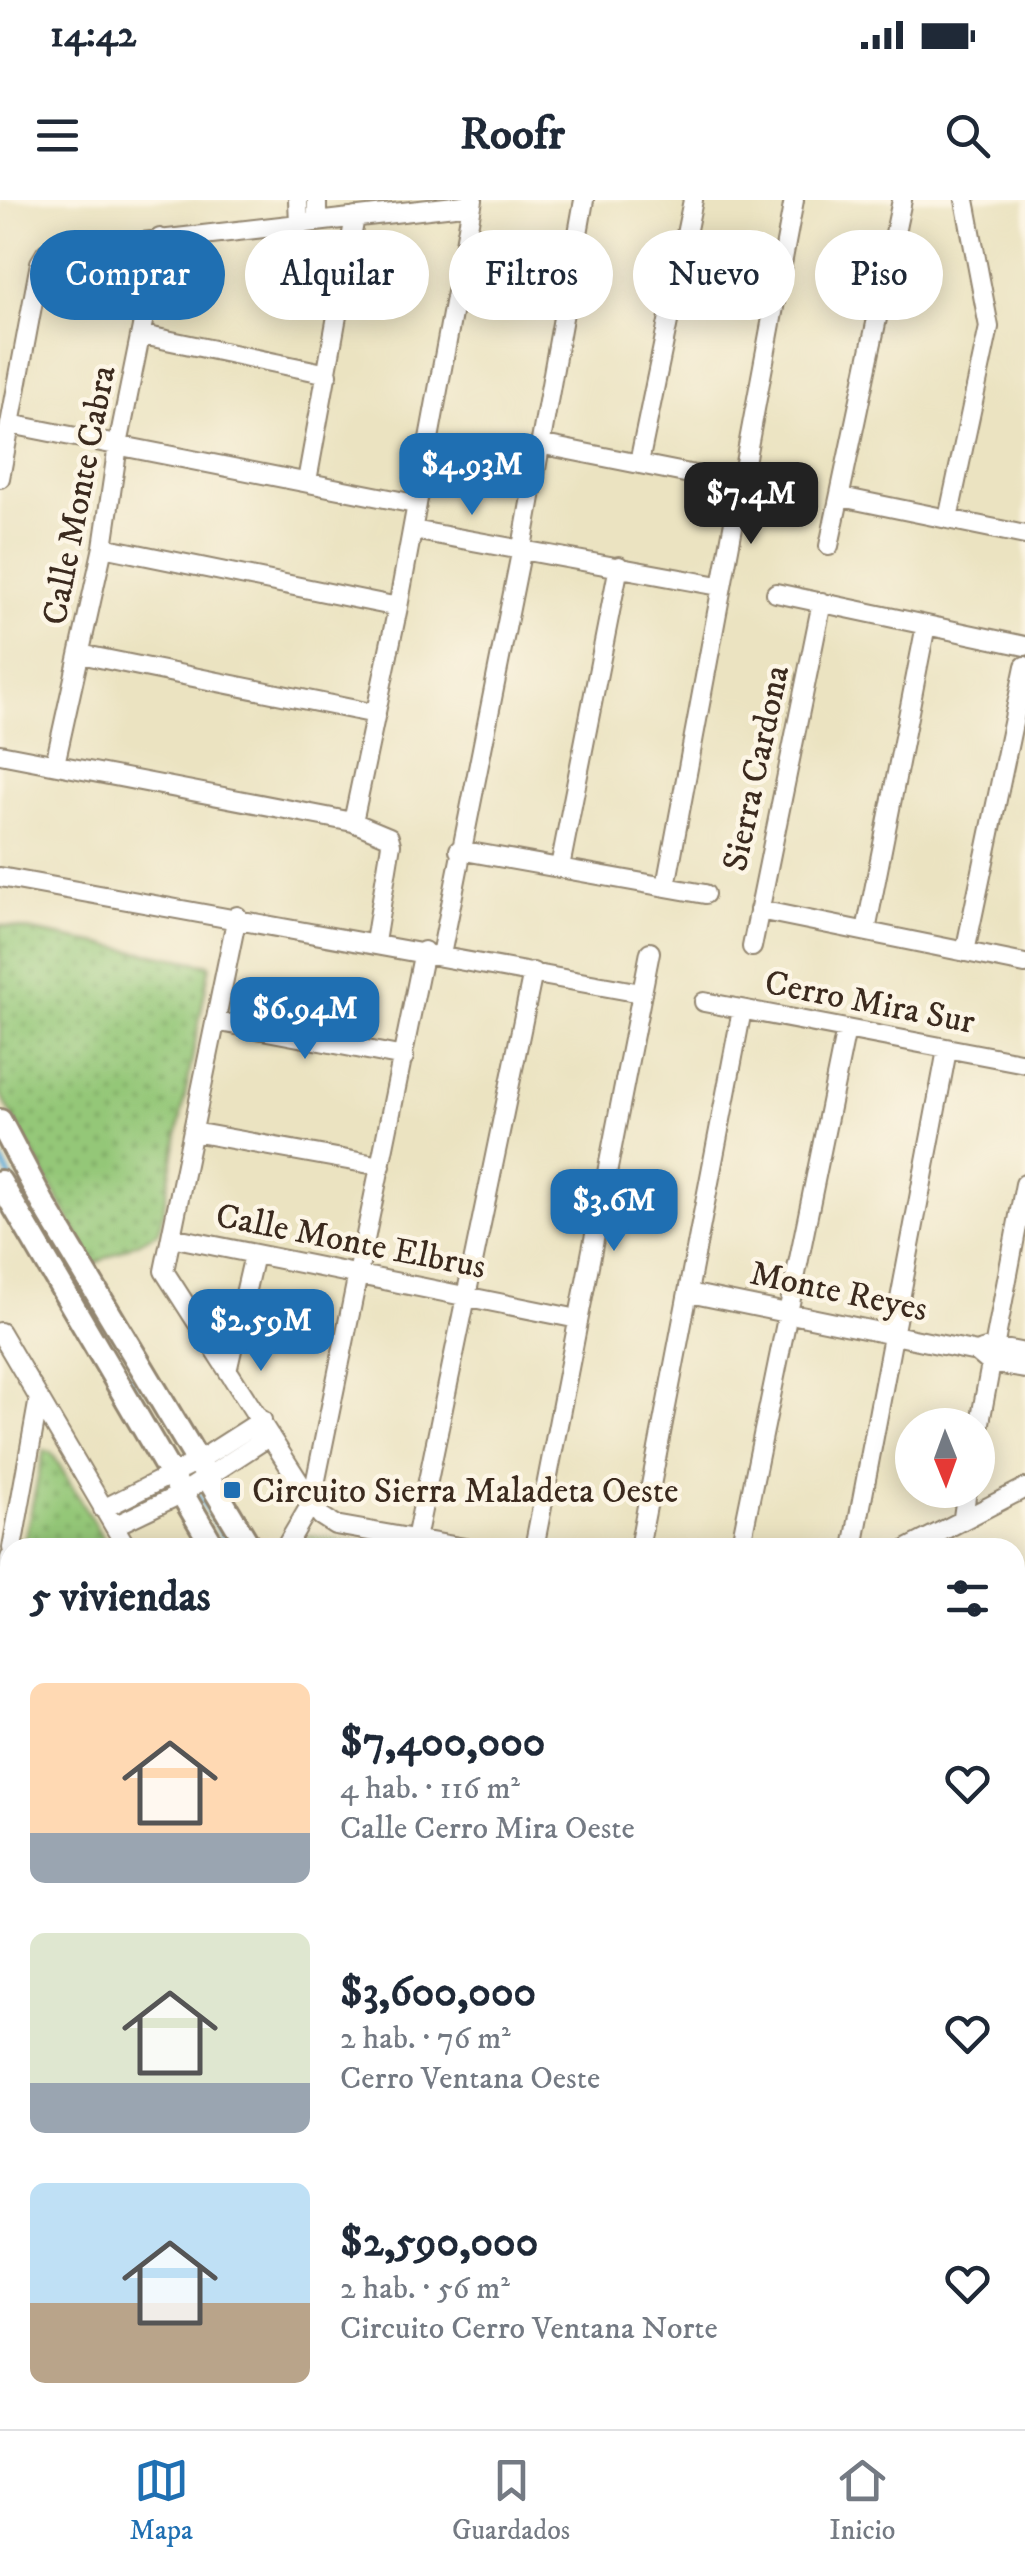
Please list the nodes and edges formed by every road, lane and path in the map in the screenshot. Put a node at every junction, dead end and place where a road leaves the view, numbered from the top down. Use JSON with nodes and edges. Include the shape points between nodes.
{"nodes":[{"id":1,"x":298,"y":200,"type":"edge"},
{"id":2,"x":316,"y":200,"type":"edge"},
{"id":3,"x":584,"y":200,"type":"edge"},
{"id":4,"x":692,"y":200,"type":"edge"},
{"id":5,"x":794,"y":200,"type":"edge"},
{"id":6,"x":902,"y":200,"type":"edge"},
{"id":7,"x":965,"y":200,"type":"edge"},
{"id":8,"x":472,"y":202,"type":"edge"},
{"id":9,"x":355,"y":217,"type":"junction"},
{"id":10,"x":308,"y":222,"type":"junction"},
{"id":11,"x":225,"y":231,"type":"edge"},
{"id":12,"x":30,"y":317,"type":"edge"},
{"id":13,"x":145,"y":320,"type":"edge"},
{"id":14,"x":142,"y":335,"type":"junction"},
{"id":15,"x":328,"y":374,"type":"junction"},
{"id":16,"x":10,"y":424,"type":"junction"},
{"id":17,"x":539,"y":444,"type":"junction"},
{"id":18,"x":118,"y":445,"type":"junction"},
{"id":19,"x":639,"y":463,"type":"junction"},
{"id":20,"x":0,"y":478,"type":"edge"},
{"id":21,"x":306,"y":481,"type":"junction"},
{"id":22,"x":740,"y":484,"type":"junction"},
{"id":23,"x":841,"y":497,"type":"junction"},
{"id":24,"x":415,"y":504,"type":"junction"},
{"id":25,"x":948,"y":520,"type":"junction"},
{"id":26,"x":413,"y":530,"type":"junction"},
{"id":27,"x":1025,"y":535,"type":"edge"},
{"id":28,"x":829,"y":546,"type":"dead end"},
{"id":29,"x":103,"y":548,"type":"junction"},
{"id":30,"x":521,"y":553,"type":"junction"},
{"id":31,"x":619,"y":566,"type":"junction"},
{"id":32,"x":720,"y":586,"type":"junction"},
{"id":33,"x":776,"y":592,"type":"dead end"},
{"id":34,"x":822,"y":602,"type":"junction"},
{"id":35,"x":398,"y":607,"type":"junction"},
{"id":36,"x":926,"y":625,"type":"junction"},
{"id":37,"x":1025,"y":646,"type":"edge"},
{"id":38,"x":80,"y":654,"type":"junction"},
{"id":39,"x":1025,"y":666,"type":"edge"},
{"id":40,"x":376,"y":714,"type":"junction"},
{"id":41,"x":0,"y":754,"type":"edge"},
{"id":42,"x":55,"y":764,"type":"junction"},
{"id":43,"x":352,"y":822,"type":"junction"},
{"id":44,"x":459,"y":850,"type":"junction"},
{"id":45,"x":560,"y":868,"type":"junction"},
{"id":46,"x":0,"y":876,"type":"edge"},
{"id":47,"x":666,"y":886,"type":"junction"},
{"id":48,"x":705,"y":894,"type":"dead end"},
{"id":49,"x":760,"y":910,"type":"junction"},
{"id":50,"x":236,"y":916,"type":"junction"},
{"id":51,"x":866,"y":931,"type":"junction"},
{"id":52,"x":375,"y":942,"type":"junction"},
{"id":53,"x":752,"y":947,"type":"dead end"},
{"id":54,"x":650,"y":952,"type":"dead end"},
{"id":55,"x":966,"y":952,"type":"junction"},
{"id":56,"x":433,"y":953,"type":"junction"},
{"id":57,"x":1025,"y":964,"type":"edge"},
{"id":58,"x":533,"y":972,"type":"junction"},
{"id":59,"x":641,"y":992,"type":"junction"},
{"id":60,"x":704,"y":1002,"type":"dead end"},
{"id":61,"x":742,"y":1010,"type":"junction"},
{"id":62,"x":215,"y":1021,"type":"junction"},
{"id":63,"x":846,"y":1029,"type":"junction"},
{"id":64,"x":947,"y":1050,"type":"junction"},
{"id":65,"x":404,"y":1057,"type":"junction"},
{"id":66,"x":1025,"y":1063,"type":"edge"},
{"id":67,"x":0,"y":1122,"type":"edge"},
{"id":68,"x":193,"y":1132,"type":"junction"},
{"id":69,"x":382,"y":1166,"type":"junction"},
{"id":70,"x":0,"y":1182,"type":"edge"},
{"id":71,"x":1025,"y":1184,"type":"edge"},
{"id":72,"x":171,"y":1237,"type":"junction"},
{"id":73,"x":254,"y":1255,"type":"junction"},
{"id":74,"x":360,"y":1273,"type":"junction"},
{"id":75,"x":688,"y":1293,"type":"junction"},
{"id":76,"x":466,"y":1296,"type":"junction"},
{"id":77,"x":787,"y":1313,"type":"junction"},
{"id":78,"x":578,"y":1319,"type":"junction"},
{"id":79,"x":0,"y":1332,"type":"edge"},
{"id":80,"x":892,"y":1334,"type":"junction"},
{"id":81,"x":1025,"y":1353,"type":"edge"},
{"id":82,"x":987,"y":1354,"type":"junction"},
{"id":83,"x":228,"y":1367,"type":"junction"},
{"id":84,"x":1025,"y":1370,"type":"edge"},
{"id":85,"x":39,"y":1398,"type":"junction"},
{"id":86,"x":981,"y":1408,"type":"edge"},
{"id":87,"x":266,"y":1428,"type":"junction"},
{"id":88,"x":202,"y":1469,"type":"junction"},
{"id":89,"x":176,"y":1484,"type":"junction"},
{"id":90,"x":1025,"y":1488,"type":"edge"},
{"id":91,"x":311,"y":1504,"type":"junction"},
{"id":92,"x":965,"y":1508,"type":"edge"},
{"id":93,"x":104,"y":1509,"type":"junction"},
{"id":94,"x":963,"y":1516,"type":"junction"},
{"id":95,"x":114,"y":1526,"type":"junction"},
{"id":96,"x":14,"y":1538,"type":"edge"},
{"id":97,"x":121,"y":1538,"type":"edge"},
{"id":98,"x":208,"y":1538,"type":"edge"},
{"id":99,"x":244,"y":1538,"type":"edge"},
{"id":100,"x":292,"y":1538,"type":"edge"},
{"id":101,"x":410,"y":1538,"type":"edge"},
{"id":102,"x":416,"y":1538,"type":"edge"},
{"id":103,"x":536,"y":1538,"type":"edge"},
{"id":104,"x":641,"y":1538,"type":"edge"},
{"id":105,"x":742,"y":1538,"type":"edge"},
{"id":106,"x":855,"y":1538,"type":"edge"},
{"id":107,"x":926,"y":1538,"type":"edge"}],
"edges":[{"from":1,"to":10,"type":"street"},
{"from":2,"to":10,"type":"street"},
{"from":3,"to":17,"type":"street"},
{"from":4,"to":19,"type":"street"},
{"from":5,"to":22,"type":"street"},
{"from":6,"to":23,"type":"street"},
{"from":7,"to":25,"type":"street","via":[[989,328]]},
{"from":8,"to":9,"type":"street"},
{"from":8,"to":24,"type":"street"},
{"from":9,"to":10,"type":"street"},
{"from":9,"to":15,"type":"street"},
{"from":10,"to":11,"type":"street"},
{"from":12,"to":16,"type":"street"},
{"from":13,"to":14,"type":"street","name":"Calle Monte Cabra"},
{"from":14,"to":15,"type":"street"},
{"from":14,"to":18,"type":"street","name":"Calle Monte Cabra"},
{"from":15,"to":21,"type":"street"},
{"from":16,"to":18,"type":"street"},
{"from":16,"to":20,"type":"street"},
{"from":17,"to":19,"type":"street"},
{"from":17,"to":30,"type":"street"},
{"from":18,"to":21,"type":"street"},
{"from":18,"to":29,"type":"street","name":"Calle Monte Cabra"},
{"from":19,"to":22,"type":"street"},
{"from":21,"to":24,"type":"street"},
{"from":22,"to":32,"type":"street"},
{"from":23,"to":25,"type":"street"},
{"from":23,"to":28,"type":"street"},
{"from":24,"to":26,"type":"street"},
{"from":25,"to":27,"type":"street"},
{"from":26,"to":30,"type":"street"},
{"from":26,"to":35,"type":"street"},
{"from":29,"to":35,"type":"street"},
{"from":29,"to":38,"type":"street","name":"Calle Monte Cabra"},
{"from":30,"to":31,"type":"street"},
{"from":30,"to":44,"type":"street"},
{"from":31,"to":32,"type":"street"},
{"from":31,"to":45,"type":"street"},
{"from":32,"to":47,"type":"street"},
{"from":33,"to":34,"type":"street"},
{"from":34,"to":36,"type":"street"},
{"from":34,"to":49,"type":"street","name":"Sierra Cardona"},
{"from":35,"to":40,"type":"street"},
{"from":36,"to":37,"type":"street"},
{"from":36,"to":51,"type":"street"},
{"from":38,"to":40,"type":"street"},
{"from":38,"to":42,"type":"street","name":"Calle Monte Cabra"},
{"from":39,"to":55,"type":"street"},
{"from":40,"to":43,"type":"street"},
{"from":41,"to":42,"type":"street"},
{"from":42,"to":43,"type":"street"},
{"from":43,"to":52,"type":"street","via":[[389,836]]},
{"from":44,"to":45,"type":"street"},
{"from":44,"to":56,"type":"street"},
{"from":45,"to":47,"type":"street"},
{"from":46,"to":50,"type":"street"},
{"from":47,"to":48,"type":"street"},
{"from":49,"to":51,"type":"street"},
{"from":49,"to":53,"type":"street","name":"Sierra Cardona"},
{"from":50,"to":52,"type":"street"},
{"from":50,"to":62,"type":"street"},
{"from":51,"to":55,"type":"street"},
{"from":52,"to":56,"type":"street"},
{"from":54,"to":59,"type":"street"},
{"from":55,"to":57,"type":"street"},
{"from":56,"to":58,"type":"street"},
{"from":56,"to":65,"type":"street"},
{"from":58,"to":59,"type":"street"},
{"from":58,"to":76,"type":"street"},
{"from":59,"to":78,"type":"street"},
{"from":60,"to":61,"type":"street","name":"Cerro Mira Sur"},
{"from":61,"to":63,"type":"street","name":"Cerro Mira Sur"},
{"from":61,"to":75,"type":"street"},
{"from":62,"to":65,"type":"street"},
{"from":62,"to":68,"type":"street"},
{"from":63,"to":64,"type":"street","name":"Cerro Mira Sur"},
{"from":63,"to":77,"type":"street"},
{"from":64,"to":66,"type":"street","name":"Cerro Mira Sur"},
{"from":64,"to":80,"type":"street"},
{"from":65,"to":69,"type":"street"},
{"from":67,"to":88,"type":"street"},
{"from":68,"to":69,"type":"street"},
{"from":68,"to":72,"type":"street"},
{"from":69,"to":74,"type":"street"},
{"from":70,"to":89,"type":"street"},
{"from":71,"to":82,"type":"street"},
{"from":72,"to":73,"type":"street","name":"Calle Monte Elbrus"},
{"from":72,"to":83,"type":"street","via":[[164,1271]]},
{"from":73,"to":74,"type":"street","name":"Calle Monte Elbrus"},
{"from":73,"to":83,"type":"street"},
{"from":74,"to":76,"type":"street","name":"Calle Monte Elbrus"},
{"from":74,"to":91,"type":"street"},
{"from":75,"to":77,"type":"street","name":"Monte Reyes"},
{"from":75,"to":104,"type":"street"},
{"from":76,"to":78,"type":"street","name":"Calle Monte Elbrus"},
{"from":76,"to":102,"type":"street"},
{"from":77,"to":80,"type":"street","name":"Monte Reyes"},
{"from":77,"to":105,"type":"street"},
{"from":78,"to":103,"type":"street"},
{"from":79,"to":85,"type":"street"},
{"from":80,"to":82,"type":"street","name":"Monte Reyes"},
{"from":80,"to":106,"type":"street"},
{"from":81,"to":82,"type":"street","name":"Monte Reyes"},
{"from":82,"to":84,"type":"street","name":"Monte Reyes"},
{"from":82,"to":86,"type":"street"},
{"from":83,"to":87,"type":"street"},
{"from":85,"to":93,"type":"street"},
{"from":85,"to":96,"type":"street"},
{"from":87,"to":88,"type":"street"},
{"from":87,"to":91,"type":"street"},
{"from":88,"to":89,"type":"street"},
{"from":88,"to":99,"type":"street"},
{"from":89,"to":93,"type":"street"},
{"from":89,"to":95,"type":"street"},
{"from":89,"to":98,"type":"street"},
{"from":90,"to":94,"type":"street"},
{"from":91,"to":100,"type":"street"},
{"from":91,"to":101,"type":"street","via":[[334,1525]]},
{"from":92,"to":94,"type":"street"},
{"from":93,"to":95,"type":"street"},
{"from":94,"to":107,"type":"street"},
{"from":95,"to":97,"type":"street"}]}
